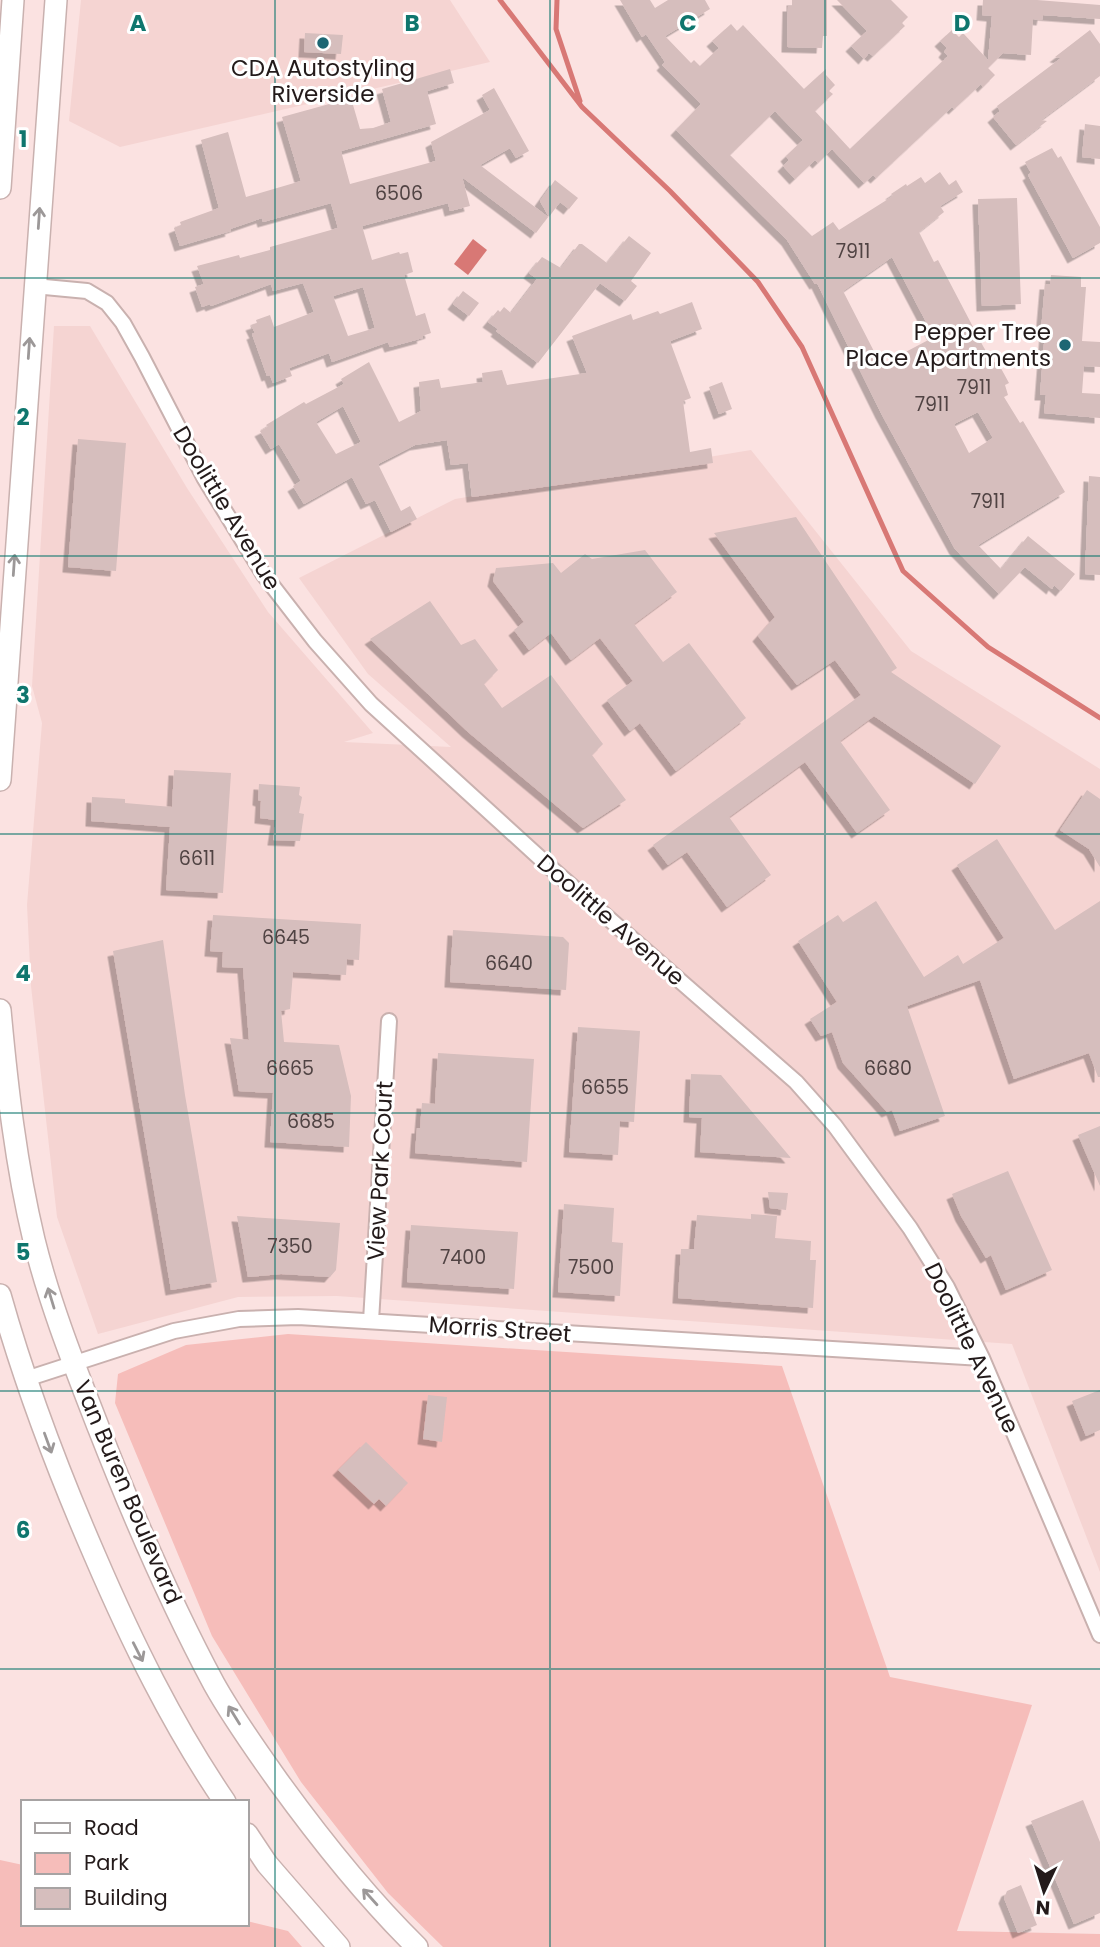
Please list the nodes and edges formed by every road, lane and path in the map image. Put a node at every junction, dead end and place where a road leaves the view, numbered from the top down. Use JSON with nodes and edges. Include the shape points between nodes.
{"nodes":[{"id":1,"x":13,"y":0,"type":"edge"},
{"id":2,"x":56,"y":0,"type":"edge"},
{"id":3,"x":0,"y":188,"type":"edge"},
{"id":4,"x":34,"y":286,"type":"junction"},
{"id":5,"x":0,"y":780,"type":"edge"},
{"id":6,"x":0,"y":1010,"type":"edge"},
{"id":7,"x":388,"y":1021,"type":"dead end"},
{"id":8,"x":0,"y":1295,"type":"edge"},
{"id":9,"x":371,"y":1321,"type":"junction"},
{"id":10,"x":982,"y":1358,"type":"junction"},
{"id":11,"x":74,"y":1363,"type":"junction"},
{"id":12,"x":26,"y":1379,"type":"junction"},
{"id":13,"x":1100,"y":1635,"type":"edge"},
{"id":14,"x":224,"y":1800,"type":"edge"},
{"id":15,"x":248,"y":1836,"type":"edge"},
{"id":16,"x":339,"y":1947,"type":"edge"},
{"id":17,"x":416,"y":1947,"type":"edge"}],
"edges":[{"from":1,"to":3,"type":"main road"},
{"from":4,"to":2,"type":"main road","one_way":true},
{"from":5,"to":4,"type":"main road","one_way":true},
{"from":4,"to":10,"type":"street","name":"Doolittle Avenue","via":[[87,291],[107,303],[123,323],[205,479],[264,575],[371,704],[796,1082],[835,1126],[910,1228],[947,1287]]},
{"from":11,"to":6,"type":"main road","name":"Van Buren Boulevard","one_way":true,"via":[[34,1239]]},
{"from":7,"to":9,"type":"street","name":"View Park Court"},
{"from":8,"to":12,"type":"main road"},
{"from":9,"to":10,"type":"street","name":"Morris Street"},
{"from":9,"to":11,"type":"street","name":"Morris Street","via":[[298,1317],[224,1321],[174,1331]]},
{"from":10,"to":13,"type":"street","name":"Doolittle Avenue"},
{"from":11,"to":12,"type":"street","name":"Morris Street"},
{"from":17,"to":11,"type":"main road","name":"Van Buren Boulevard","one_way":true,"via":[[362,1890],[297,1807],[215,1685],[135,1521]]},
{"from":12,"to":14,"type":"main road","one_way":true,"via":[[127,1630],[168,1712]]},
{"from":15,"to":16,"type":"main road"}]}
